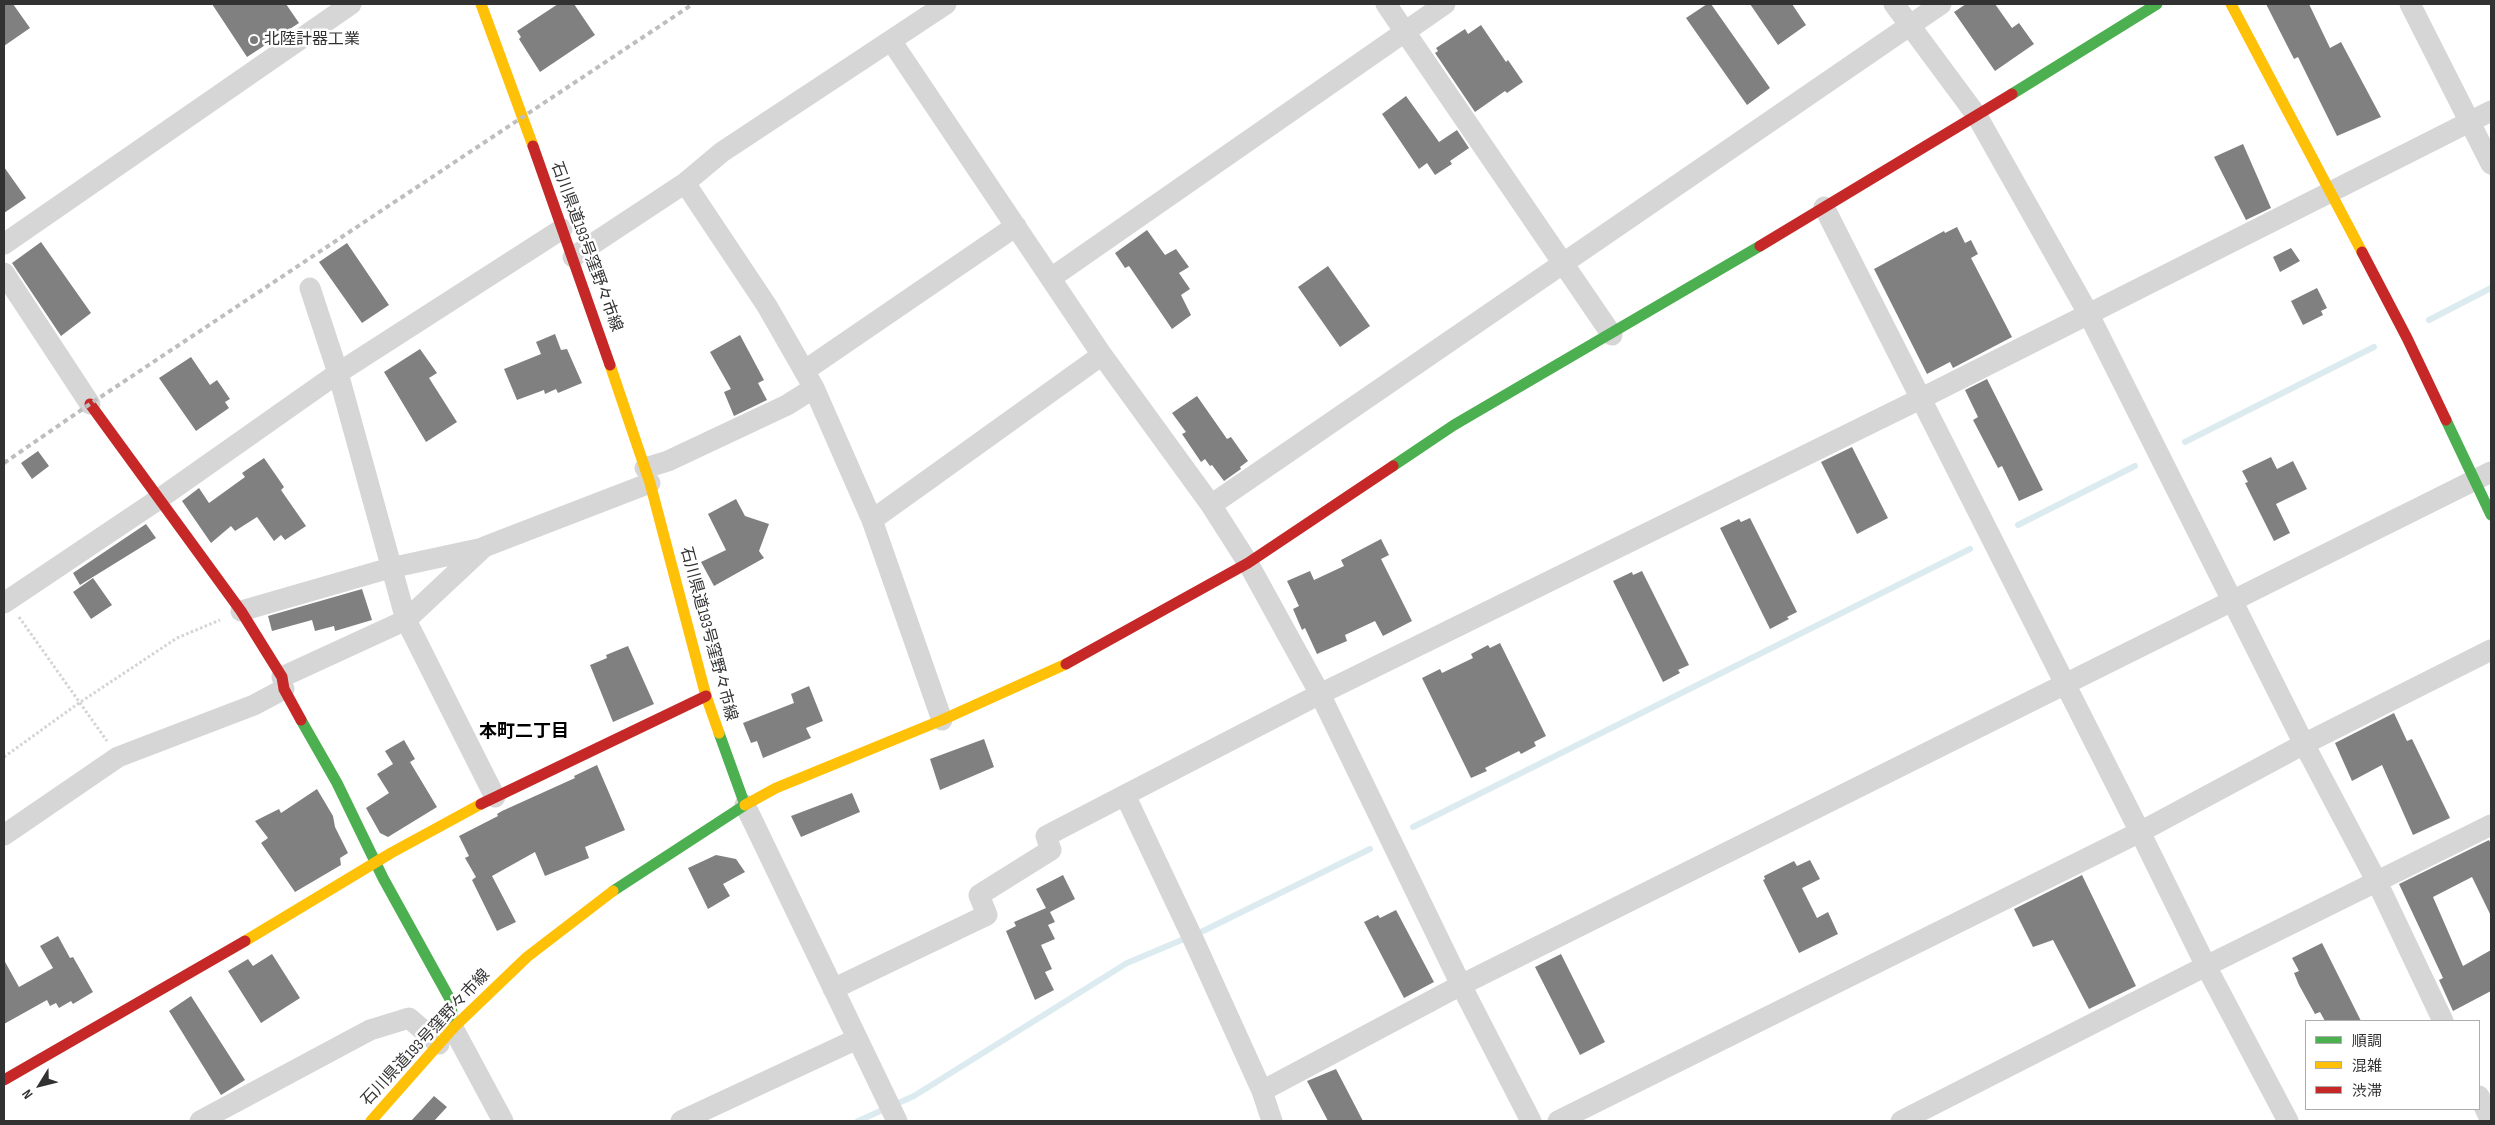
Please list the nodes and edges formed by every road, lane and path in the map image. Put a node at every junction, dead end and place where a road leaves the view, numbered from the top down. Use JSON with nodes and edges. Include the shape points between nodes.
{"nodes":[{"id":1,"x":351,"y":4,"type":"edge"},
{"id":2,"x":481,"y":4,"type":"edge"},
{"id":3,"x":946,"y":4,"type":"edge"},
{"id":4,"x":1386,"y":4,"type":"edge"},
{"id":5,"x":1445,"y":4,"type":"edge"},
{"id":6,"x":1894,"y":4,"type":"edge"},
{"id":7,"x":1941,"y":4,"type":"edge"},
{"id":8,"x":2157,"y":4,"type":"edge"},
{"id":9,"x":2231,"y":4,"type":"edge"},
{"id":10,"x":2410,"y":4,"type":"edge"},
{"id":11,"x":1909,"y":27,"type":"junction"},
{"id":12,"x":1406,"y":31,"type":"junction"},
{"id":13,"x":892,"y":42,"type":"junction"},
{"id":14,"x":2491,"y":111,"type":"edge"},
{"id":15,"x":1976,"y":116,"type":"junction"},
{"id":16,"x":2470,"y":122,"type":"junction"},
{"id":17,"x":2491,"y":164,"type":"edge"},
{"id":18,"x":685,"y":183,"type":"junction"},
{"id":19,"x":2330,"y":192,"type":"junction"},
{"id":20,"x":1824,"y":207,"type":"junction"},
{"id":21,"x":1016,"y":226,"type":"junction"},
{"id":22,"x":562,"y":229,"type":"junction"},
{"id":23,"x":4,"y":244,"type":"edge"},
{"id":24,"x":573,"y":257,"type":"junction"},
{"id":25,"x":1564,"y":263,"type":"junction"},
{"id":26,"x":4,"y":273,"type":"edge"},
{"id":27,"x":1051,"y":278,"type":"junction"},
{"id":28,"x":310,"y":288,"type":"dead end"},
{"id":29,"x":2088,"y":313,"type":"junction"},
{"id":30,"x":1612,"y":335,"type":"junction"},
{"id":31,"x":1102,"y":355,"type":"junction"},
{"id":32,"x":338,"y":373,"type":"junction"},
{"id":33,"x":809,"y":379,"type":"junction"},
{"id":34,"x":1922,"y":398,"type":"junction"},
{"id":35,"x":90,"y":404,"type":"joint"},
{"id":36,"x":647,"y":475,"type":"junction"},
{"id":37,"x":2483,"y":476,"type":"edge"},
{"id":38,"x":159,"y":499,"type":"junction"},
{"id":39,"x":1211,"y":504,"type":"junction"},
{"id":40,"x":2491,"y":516,"type":"edge"},
{"id":41,"x":872,"y":520,"type":"junction"},
{"id":42,"x":484,"y":547,"type":"junction"},
{"id":43,"x":1248,"y":563,"type":"junction"},
{"id":44,"x":390,"y":568,"type":"junction"},
{"id":45,"x":6,"y":601,"type":"edge"},
{"id":46,"x":2233,"y":601,"type":"junction"},
{"id":47,"x":241,"y":611,"type":"junction"},
{"id":48,"x":406,"y":620,"type":"junction"},
{"id":49,"x":2491,"y":650,"type":"edge"},
{"id":50,"x":283,"y":683,"type":"junction"},
{"id":51,"x":2067,"y":684,"type":"junction"},
{"id":52,"x":1320,"y":694,"type":"junction"},
{"id":53,"x":706,"y":696,"type":"junction"},
{"id":54,"x":79,"y":703,"type":"junction"},
{"id":55,"x":942,"y":720,"type":"junction"},
{"id":56,"x":2304,"y":744,"type":"junction"},
{"id":57,"x":4,"y":757,"type":"edge"},
{"id":58,"x":118,"y":757,"type":"junction"},
{"id":59,"x":1125,"y":795,"type":"junction"},
{"id":60,"x":494,"y":797,"type":"junction"},
{"id":61,"x":746,"y":805,"type":"junction"},
{"id":62,"x":2491,"y":825,"type":"edge"},
{"id":63,"x":2140,"y":832,"type":"junction"},
{"id":64,"x":4,"y":835,"type":"edge"},
{"id":65,"x":377,"y":862,"type":"junction"},
{"id":66,"x":2377,"y":882,"type":"junction"},
{"id":67,"x":2206,"y":966,"type":"junction"},
{"id":68,"x":1461,"y":985,"type":"junction"},
{"id":69,"x":833,"y":989,"type":"junction"},
{"id":70,"x":2443,"y":1020,"type":"edge"},
{"id":71,"x":446,"y":1036,"type":"junction"},
{"id":72,"x":857,"y":1039,"type":"junction"},
{"id":73,"x":4,"y":1080,"type":"edge"},
{"id":74,"x":1262,"y":1091,"type":"junction"},
{"id":75,"x":2480,"y":1098,"type":"edge"},
{"id":76,"x":895,"y":1117,"type":"edge"},
{"id":77,"x":200,"y":1121,"type":"edge"},
{"id":78,"x":371,"y":1121,"type":"edge"},
{"id":79,"x":503,"y":1121,"type":"edge"},
{"id":80,"x":681,"y":1121,"type":"edge"},
{"id":81,"x":1272,"y":1121,"type":"edge"},
{"id":82,"x":1532,"y":1121,"type":"edge"},
{"id":83,"x":1558,"y":1121,"type":"edge"},
{"id":84,"x":1901,"y":1121,"type":"edge"},
{"id":85,"x":2288,"y":1121,"type":"edge"},
{"id":86,"x":2491,"y":1121,"type":"edge"}],
"edges":[{"from":1,"to":23,"type":"street"},
{"from":2,"to":22,"type":"street","name":"石川県道193号窪野々市線"},
{"from":3,"to":13,"type":"street"},
{"from":4,"to":12,"type":"street"},
{"from":5,"to":12,"type":"street"},
{"from":6,"to":11,"type":"street"},
{"from":7,"to":11,"type":"street"},
{"from":8,"to":15,"type":"street"},
{"from":9,"to":19,"type":"street"},
{"from":10,"to":16,"type":"street"},
{"from":11,"to":15,"type":"street"},
{"from":11,"to":25,"type":"street"},
{"from":12,"to":25,"type":"street"},
{"from":12,"to":27,"type":"street"},
{"from":13,"to":18,"type":"street","via":[[722,152]]},
{"from":13,"to":21,"type":"street"},
{"from":14,"to":16,"type":"street"},
{"from":15,"to":20,"type":"street"},
{"from":15,"to":29,"type":"street"},
{"from":16,"to":17,"type":"street"},
{"from":16,"to":19,"type":"street"},
{"from":18,"to":24,"type":"street"},
{"from":18,"to":33,"type":"street","via":[[767,306]]},
{"from":19,"to":29,"type":"street"},
{"from":19,"to":37,"type":"street"},
{"from":20,"to":30,"type":"street"},
{"from":20,"to":34,"type":"street"},
{"from":21,"to":27,"type":"street"},
{"from":21,"to":33,"type":"street"},
{"from":22,"to":24,"type":"street","name":"石川県道193号窪野々市線"},
{"from":22,"to":32,"type":"street"},
{"from":24,"to":36,"type":"street","name":"石川県道193号窪野々市線"},
{"from":25,"to":30,"type":"street"},
{"from":25,"to":39,"type":"street"},
{"from":26,"to":35,"type":"street"},
{"from":27,"to":31,"type":"street"},
{"from":28,"to":32,"type":"street"},
{"from":29,"to":34,"type":"street"},
{"from":29,"to":46,"type":"street"},
{"from":30,"to":43,"type":"street","via":[[1454,425]]},
{"from":31,"to":39,"type":"street"},
{"from":31,"to":41,"type":"street"},
{"from":32,"to":38,"type":"street"},
{"from":32,"to":44,"type":"street"},
{"from":33,"to":36,"type":"street","via":[[787,405],[668,461]]},
{"from":33,"to":41,"type":"street"},
{"from":34,"to":51,"type":"street"},
{"from":34,"to":52,"type":"street"},
{"from":35,"to":38,"type":"street"},
{"from":36,"to":42,"type":"street"},
{"from":36,"to":53,"type":"street","name":"石川県道193号窪野々市線"},
{"from":37,"to":40,"type":"street"},
{"from":37,"to":46,"type":"street"},
{"from":38,"to":45,"type":"street"},
{"from":38,"to":47,"type":"street"},
{"from":39,"to":43,"type":"street"},
{"from":41,"to":55,"type":"street"},
{"from":42,"to":44,"type":"street"},
{"from":42,"to":48,"type":"street"},
{"from":43,"to":52,"type":"street"},
{"from":43,"to":55,"type":"street","via":[[1066,664]]},
{"from":44,"to":47,"type":"street"},
{"from":44,"to":48,"type":"street"},
{"from":45,"to":54,"type":"path"},
{"from":46,"to":51,"type":"street"},
{"from":46,"to":56,"type":"street"},
{"from":47,"to":50,"type":"street"},
{"from":47,"to":54,"type":"path","via":[[177,638]]},
{"from":48,"to":50,"type":"street"},
{"from":48,"to":60,"type":"street"},
{"from":49,"to":56,"type":"street"},
{"from":50,"to":58,"type":"street","via":[[254,706]]},
{"from":50,"to":65,"type":"street"},
{"from":51,"to":63,"type":"street"},
{"from":51,"to":68,"type":"street"},
{"from":52,"to":59,"type":"street"},
{"from":52,"to":68,"type":"street"},
{"from":53,"to":60,"type":"street"},
{"from":53,"to":61,"type":"street","name":"石川県道193号窪野々市線"},
{"from":54,"to":57,"type":"path"},
{"from":54,"to":58,"type":"path"},
{"from":55,"to":61,"type":"street","via":[[776,788]]},
{"from":56,"to":63,"type":"street"},
{"from":56,"to":66,"type":"street"},
{"from":58,"to":64,"type":"street"},
{"from":59,"to":69,"type":"street","via":[[1046,836],[1051,850],[979,895],[987,915]]},
{"from":59,"to":74,"type":"street"},
{"from":60,"to":65,"type":"street"},
{"from":61,"to":69,"type":"street"},
{"from":61,"to":71,"type":"street","name":"石川県道193号窪野々市線","via":[[622,884],[551,936],[492,988]]},
{"from":62,"to":66,"type":"street"},
{"from":63,"to":67,"type":"street"},
{"from":63,"to":83,"type":"street"},
{"from":65,"to":71,"type":"street","via":[[451,1001]]},
{"from":65,"to":73,"type":"street"},
{"from":66,"to":67,"type":"street"},
{"from":66,"to":70,"type":"street"},
{"from":67,"to":84,"type":"street"},
{"from":67,"to":85,"type":"street"},
{"from":68,"to":74,"type":"street"},
{"from":68,"to":82,"type":"street"},
{"from":69,"to":72,"type":"street"},
{"from":71,"to":77,"type":"street","via":[[409,1018],[370,1030]]},
{"from":71,"to":78,"type":"street","name":"石川県道193号窪野々市線"},
{"from":71,"to":79,"type":"street"},
{"from":72,"to":76,"type":"street"},
{"from":72,"to":80,"type":"street"},
{"from":74,"to":81,"type":"street"},
{"from":75,"to":86,"type":"street"}]}
